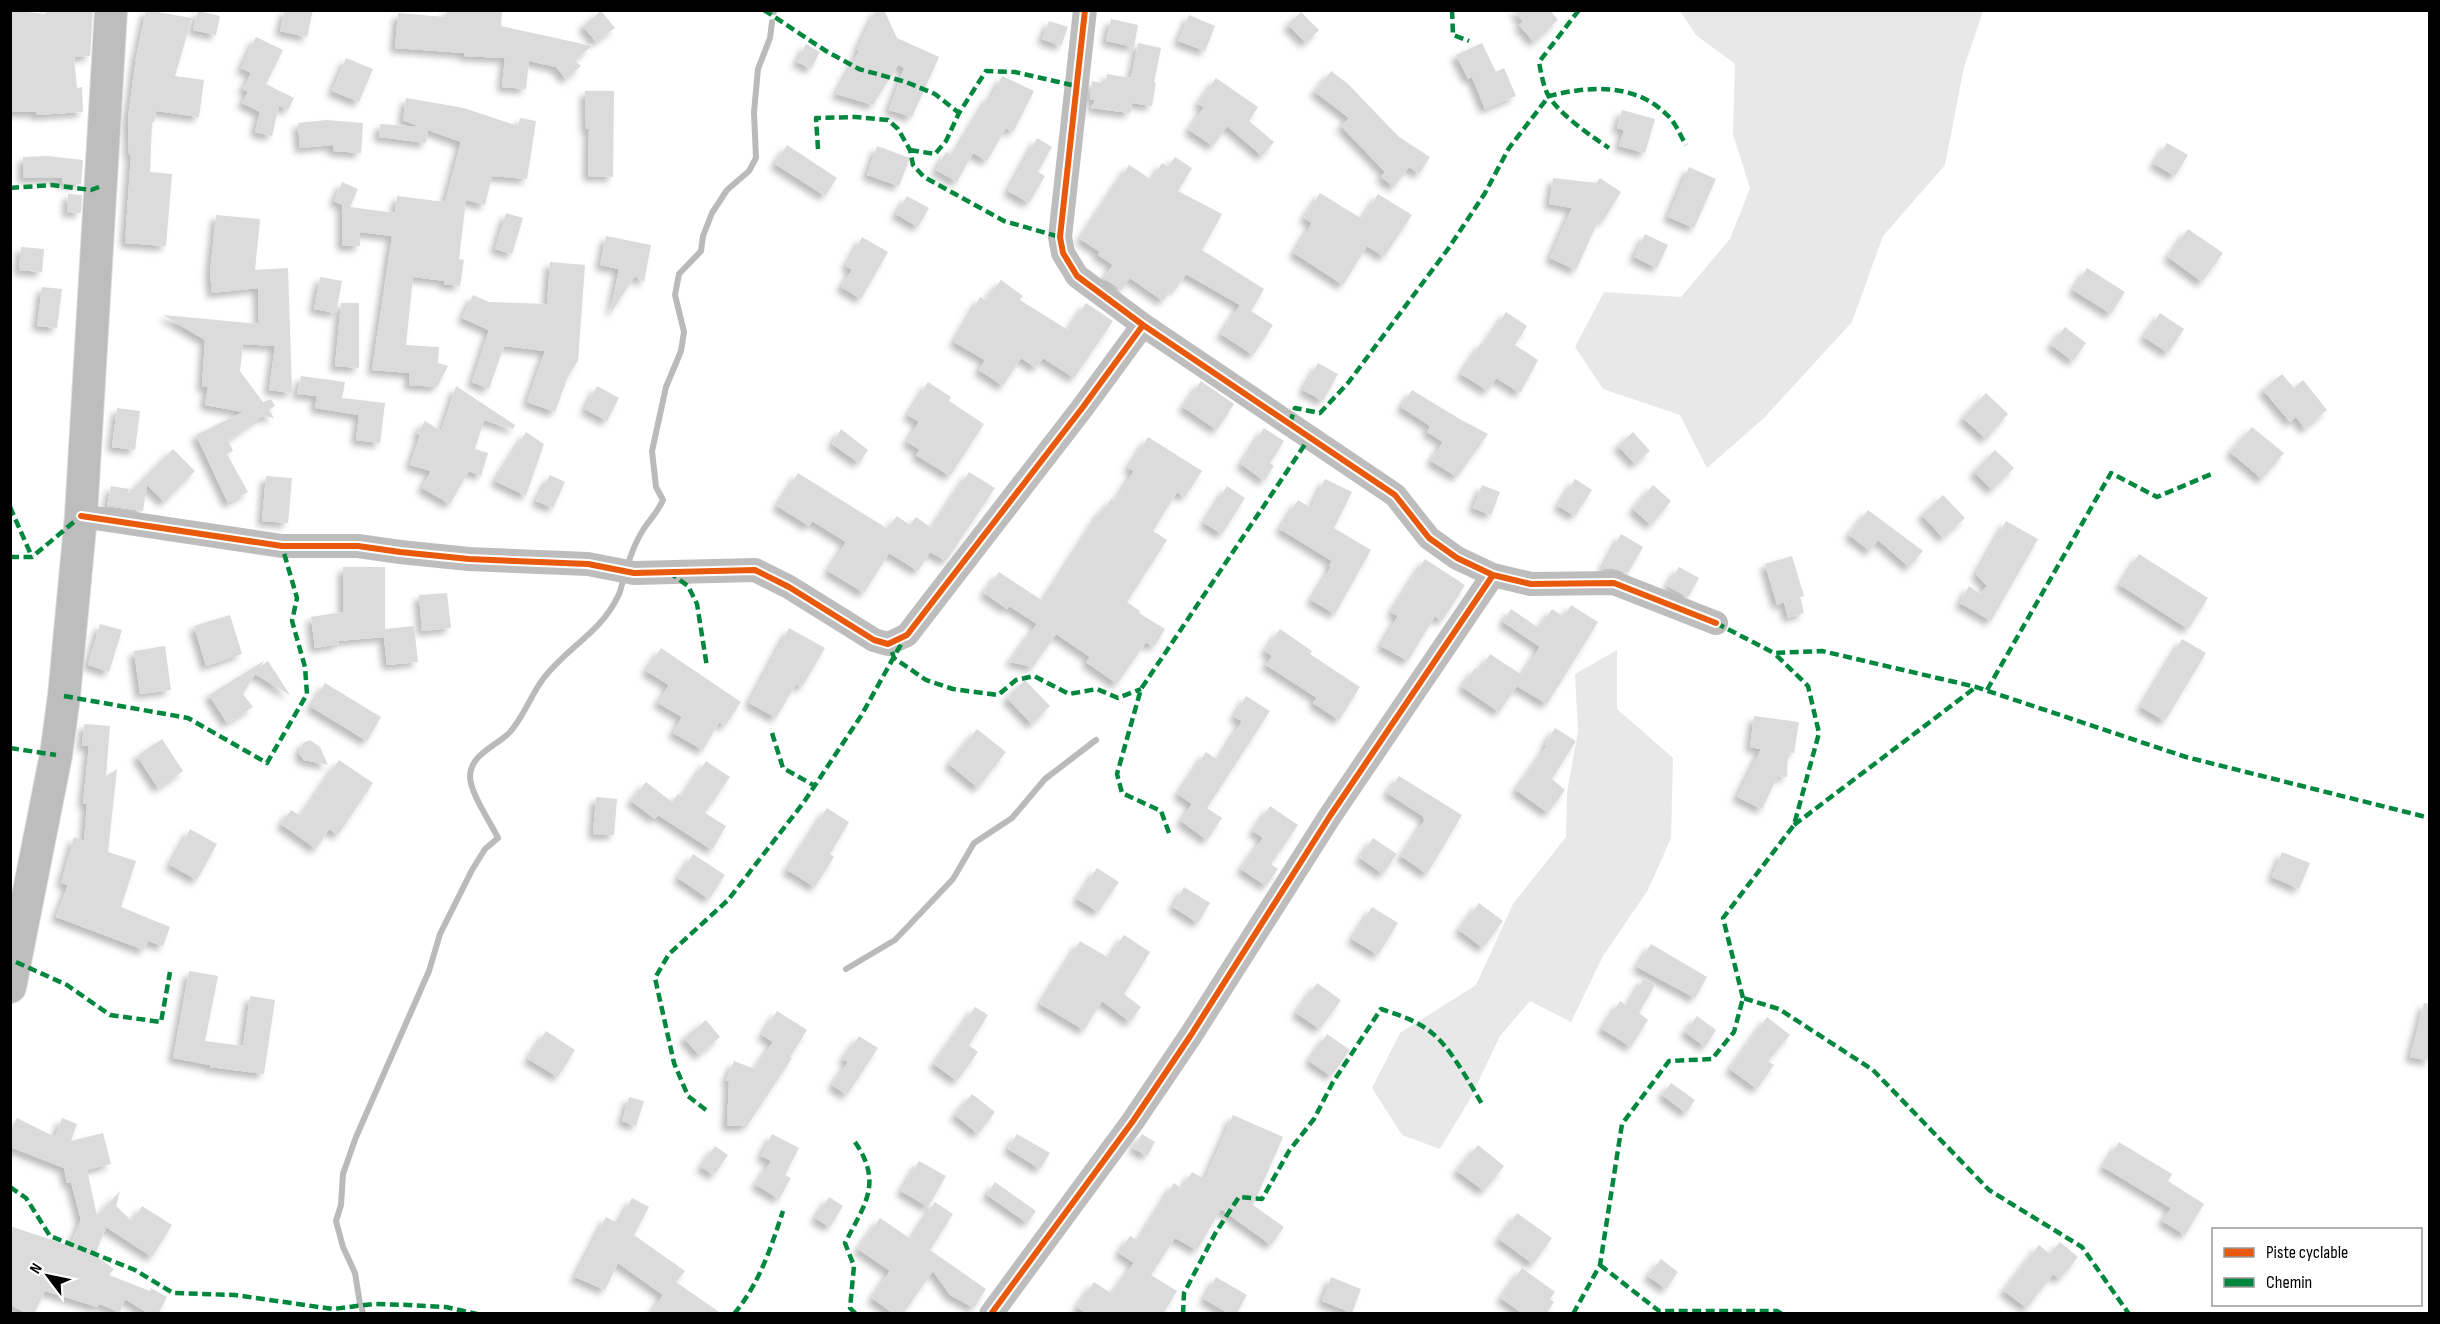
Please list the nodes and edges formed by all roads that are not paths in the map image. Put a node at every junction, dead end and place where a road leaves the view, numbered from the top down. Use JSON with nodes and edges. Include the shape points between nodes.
{"nodes":[{"id":1,"x":111,"y":10,"type":"edge"},
{"id":2,"x":1085,"y":10,"type":"edge"},
{"id":3,"x":1143,"y":325,"type":"junction"},
{"id":4,"x":81,"y":516,"type":"junction"},
{"id":5,"x":1493,"y":574,"type":"junction"},
{"id":6,"x":1716,"y":624,"type":"dead end"},
{"id":7,"x":10,"y":987,"type":"edge"},
{"id":8,"x":991,"y":1314,"type":"edge"}],
"edges":[{"from":1,"to":4,"type":"main road"},
{"from":2,"to":3,"type":"street","via":[[1060,237],[1063,253],[1077,276]]},
{"from":3,"to":4,"type":"street","via":[[907,634],[888,644],[874,640],[789,586],[755,570],[624,571],[588,564],[469,559],[358,546],[282,546]]},
{"from":3,"to":5,"type":"street","via":[[1395,495],[1429,538],[1457,558]]},
{"from":4,"to":7,"type":"main road","via":[[56,754]]},
{"from":5,"to":6,"type":"street","via":[[1531,584],[1614,583]]},
{"from":5,"to":8,"type":"street","via":[[1330,816],[1133,1121]]}]}
